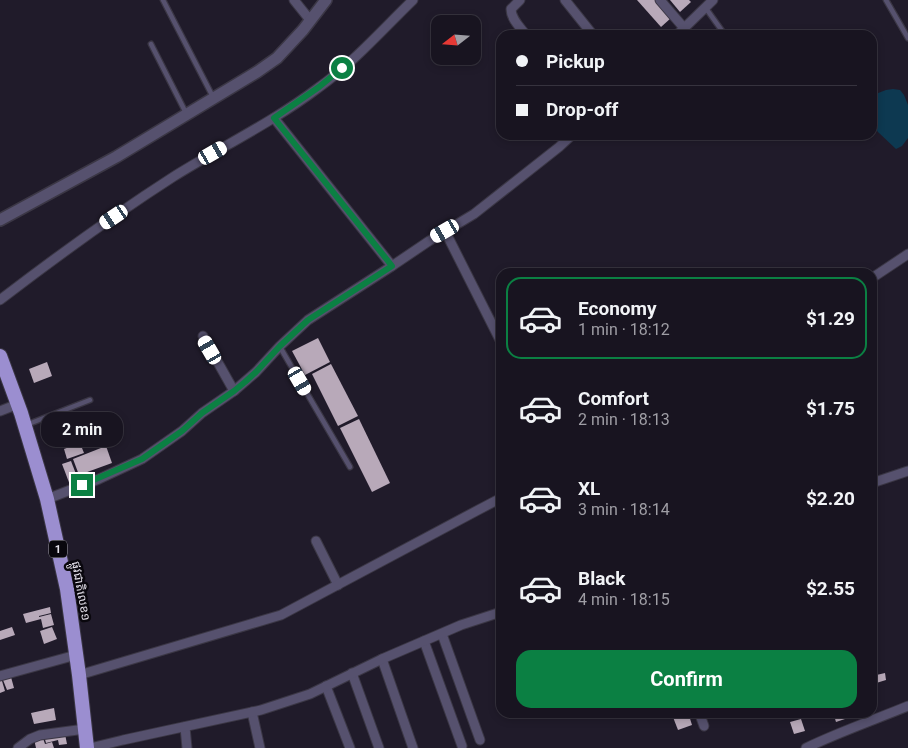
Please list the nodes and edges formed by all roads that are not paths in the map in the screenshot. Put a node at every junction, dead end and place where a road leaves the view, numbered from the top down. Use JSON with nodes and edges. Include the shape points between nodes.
{"nodes":[{"id":1,"x":163,"y":0,"type":"edge"},
{"id":2,"x":294,"y":0,"type":"edge"},
{"id":3,"x":326,"y":0,"type":"edge"},
{"id":4,"x":413,"y":0,"type":"edge"},
{"id":5,"x":520,"y":0,"type":"edge"},
{"id":6,"x":565,"y":0,"type":"edge"},
{"id":7,"x":660,"y":0,"type":"edge"},
{"id":8,"x":713,"y":0,"type":"edge"},
{"id":9,"x":886,"y":0,"type":"edge"},
{"id":10,"x":705,"y":7,"type":"junction"},
{"id":11,"x":310,"y":20,"type":"junction"},
{"id":12,"x":522,"y":30,"type":"edge"},
{"id":13,"x":589,"y":30,"type":"edge"},
{"id":14,"x":680,"y":30,"type":"edge"},
{"id":15,"x":683,"y":30,"type":"edge"},
{"id":16,"x":721,"y":30,"type":"edge"},
{"id":17,"x":908,"y":38,"type":"edge"},
{"id":18,"x":151,"y":44,"type":"dead end"},
{"id":19,"x":214,"y":98,"type":"junction"},
{"id":20,"x":187,"y":114,"type":"junction"},
{"id":21,"x":274,"y":118,"type":"junction"},
{"id":22,"x":567,"y":140,"type":"edge"},
{"id":23,"x":0,"y":220,"type":"edge"},
{"id":24,"x":445,"y":231,"type":"junction"},
{"id":25,"x":908,"y":254,"type":"edge"},
{"id":26,"x":392,"y":266,"type":"junction"},
{"id":27,"x":877,"y":275,"type":"edge"},
{"id":28,"x":0,"y":300,"type":"edge"},
{"id":29,"x":496,"y":332,"type":"edge"},
{"id":30,"x":203,"y":336,"type":"dead end"},
{"id":31,"x":280,"y":346,"type":"junction"},
{"id":32,"x":0,"y":356,"type":"edge"},
{"id":33,"x":234,"y":391,"type":"junction"},
{"id":34,"x":90,"y":400,"type":"dead end"},
{"id":35,"x":18,"y":404,"type":"junction"},
{"id":36,"x":0,"y":411,"type":"edge"},
{"id":37,"x":24,"y":425,"type":"junction"},
{"id":38,"x":350,"y":467,"type":"dead end"},
{"id":39,"x":908,"y":471,"type":"edge"},
{"id":40,"x":877,"y":481,"type":"edge"},
{"id":41,"x":47,"y":499,"type":"junction"},
{"id":42,"x":496,"y":500,"type":"edge"},
{"id":43,"x":316,"y":541,"type":"dead end"},
{"id":44,"x":338,"y":585,"type":"junction"},
{"id":45,"x":496,"y":614,"type":"edge"},
{"id":46,"x":442,"y":634,"type":"junction"},
{"id":47,"x":424,"y":641,"type":"junction"},
{"id":48,"x":76,"y":656,"type":"junction"},
{"id":49,"x":382,"y":659,"type":"junction"},
{"id":50,"x":352,"y":673,"type":"junction"},
{"id":51,"x":79,"y":675,"type":"junction"},
{"id":52,"x":0,"y":676,"type":"edge"},
{"id":53,"x":326,"y":686,"type":"junction"},
{"id":54,"x":908,"y":706,"type":"edge"},
{"id":55,"x":252,"y":712,"type":"junction"},
{"id":56,"x":701,"y":718,"type":"edge"},
{"id":57,"x":704,"y":726,"type":"dead end"},
{"id":58,"x":185,"y":727,"type":"junction"},
{"id":59,"x":85,"y":729,"type":"junction"},
{"id":60,"x":480,"y":740,"type":"dead end"},
{"id":61,"x":462,"y":746,"type":"dead end"},
{"id":62,"x":18,"y":748,"type":"edge"},
{"id":63,"x":88,"y":748,"type":"edge"},
{"id":64,"x":187,"y":748,"type":"edge"},
{"id":65,"x":260,"y":748,"type":"edge"},
{"id":66,"x":350,"y":748,"type":"edge"},
{"id":67,"x":379,"y":748,"type":"edge"},
{"id":68,"x":414,"y":748,"type":"edge"},
{"id":69,"x":806,"y":748,"type":"edge"}],
"edges":[{"from":1,"to":19,"type":"lane"},
{"from":2,"to":11,"type":"street"},
{"from":3,"to":11,"type":"street"},
{"from":4,"to":21,"type":"street","via":[[319,87]]},
{"from":5,"to":12,"type":"street","via":[[511,9],[511,14]]},
{"from":6,"to":13,"type":"street"},
{"from":7,"to":14,"type":"street"},
{"from":8,"to":10,"type":"street"},
{"from":9,"to":17,"type":"lane"},
{"from":10,"to":15,"type":"street"},
{"from":10,"to":16,"type":"lane"},
{"from":11,"to":19,"type":"street","via":[[277,58]]},
{"from":18,"to":20,"type":"lane"},
{"from":19,"to":20,"type":"street"},
{"from":20,"to":23,"type":"street"},
{"from":21,"to":26,"type":"street"},
{"from":21,"to":28,"type":"street","via":[[172,178],[56,257]]},
{"from":22,"to":24,"type":"street","via":[[474,214]]},
{"from":24,"to":26,"type":"street"},
{"from":24,"to":29,"type":"street"},
{"from":25,"to":27,"type":"street"},
{"from":26,"to":31,"type":"street","via":[[308,320]]},
{"from":30,"to":33,"type":"street"},
{"from":31,"to":33,"type":"street"},
{"from":31,"to":38,"type":"lane"},
{"from":32,"to":35,"type":"highway","name":"ផ្លូវជាតិលេខ១","number":"1"},
{"from":33,"to":41,"type":"street","via":[[142,459]]},
{"from":34,"to":37,"type":"lane"},
{"from":35,"to":36,"type":"street"},
{"from":35,"to":37,"type":"highway","name":"ផ្លូវជាតិលេខ១","number":"1"},
{"from":37,"to":41,"type":"highway","name":"ផ្លូវជាតិលេខ១","number":"1"},
{"from":39,"to":40,"type":"street"},
{"from":41,"to":48,"type":"highway","name":"ផ្លូវជាតិលេខ១","number":"1","via":[[67,589]]},
{"from":42,"to":44,"type":"street"},
{"from":43,"to":44,"type":"street"},
{"from":44,"to":51,"type":"street","via":[[281,616]]},
{"from":45,"to":46,"type":"street"},
{"from":46,"to":47,"type":"street"},
{"from":46,"to":60,"type":"street"},
{"from":47,"to":49,"type":"street"},
{"from":47,"to":61,"type":"street"},
{"from":48,"to":51,"type":"highway","name":"ផ្លូវជាតិលេខ១","number":"1"},
{"from":48,"to":52,"type":"street"},
{"from":49,"to":50,"type":"street"},
{"from":49,"to":68,"type":"street"},
{"from":50,"to":53,"type":"street"},
{"from":50,"to":67,"type":"street"},
{"from":51,"to":59,"type":"highway","name":"ផ្លូវជាតិលេខ១","number":"1"},
{"from":53,"to":55,"type":"street"},
{"from":53,"to":66,"type":"street"},
{"from":54,"to":69,"type":"street"},
{"from":55,"to":58,"type":"street"},
{"from":55,"to":65,"type":"street"},
{"from":56,"to":57,"type":"street"},
{"from":58,"to":63,"type":"street"},
{"from":58,"to":64,"type":"street"},
{"from":59,"to":62,"type":"street","via":[[40,735]]},
{"from":59,"to":63,"type":"highway","name":"ផ្លូវជាតិលេខ១","number":"1"}]}
